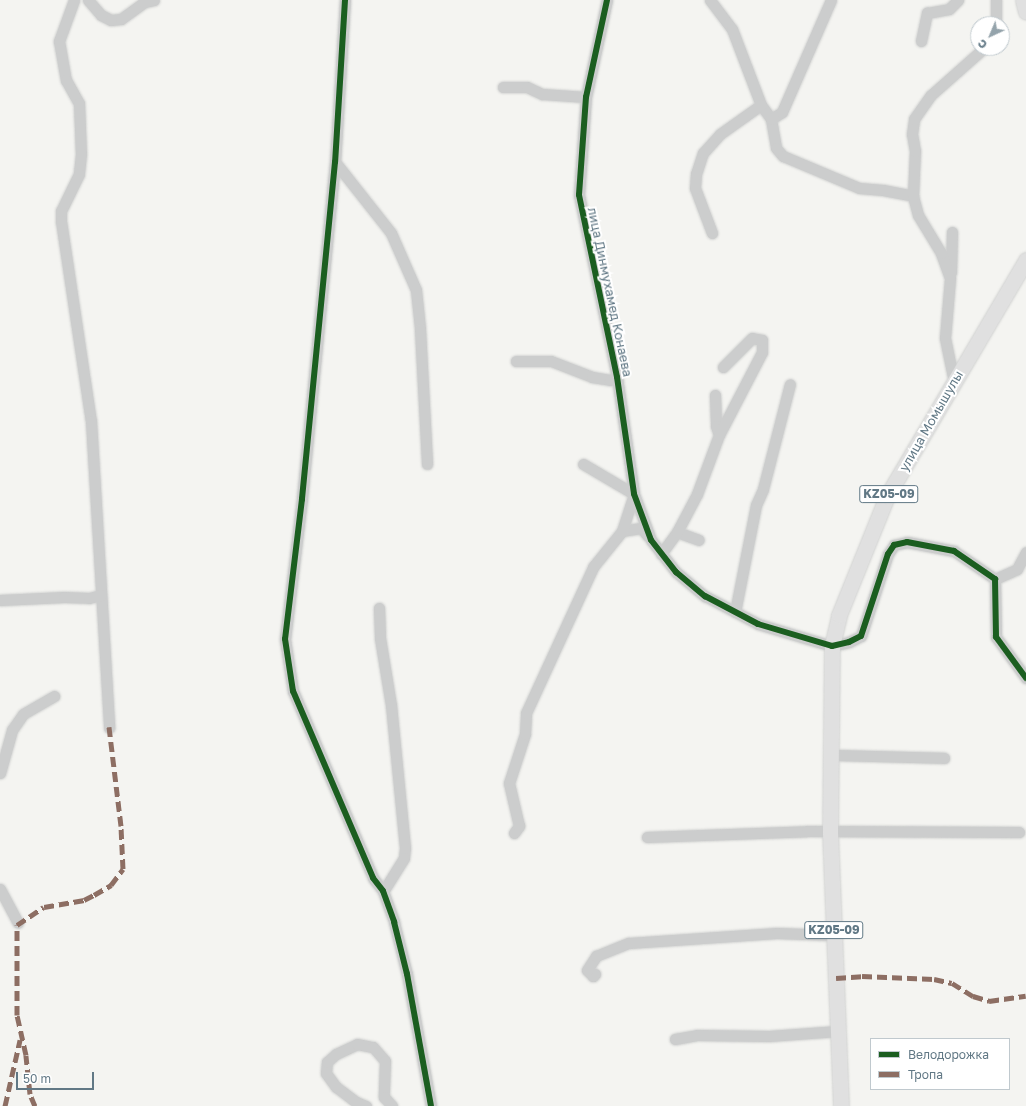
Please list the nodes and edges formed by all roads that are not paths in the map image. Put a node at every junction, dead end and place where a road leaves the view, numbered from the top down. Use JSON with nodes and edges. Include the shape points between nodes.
{"nodes":[{"id":1,"x":74,"y":0,"type":"edge"},
{"id":2,"x":88,"y":0,"type":"edge"},
{"id":3,"x":154,"y":0,"type":"edge"},
{"id":4,"x":345,"y":0,"type":"edge"},
{"id":5,"x":607,"y":0,"type":"edge"},
{"id":6,"x":710,"y":0,"type":"edge"},
{"id":7,"x":831,"y":0,"type":"edge"},
{"id":8,"x":958,"y":0,"type":"edge"},
{"id":9,"x":996,"y":0,"type":"edge"},
{"id":10,"x":1023,"y":0,"type":"edge"},
{"id":11,"x":1026,"y":12,"type":"edge"},
{"id":12,"x":996,"y":16,"type":"edge"},
{"id":13,"x":921,"y":41,"type":"dead end"},
{"id":14,"x":975,"y":56,"type":"edge"},
{"id":15,"x":503,"y":87,"type":"dead end"},
{"id":16,"x":586,"y":97,"type":"junction"},
{"id":17,"x":761,"y":105,"type":"junction"},
{"id":18,"x":771,"y":119,"type":"junction"},
{"id":19,"x":336,"y":162,"type":"junction"},
{"id":20,"x":913,"y":196,"type":"junction"},
{"id":21,"x":952,"y":232,"type":"dead end"},
{"id":22,"x":712,"y":233,"type":"dead end"},
{"id":23,"x":1026,"y":260,"type":"edge"},
{"id":24,"x":950,"y":278,"type":"junction"},
{"id":25,"x":516,"y":361,"type":"dead end"},
{"id":26,"x":723,"y":367,"type":"dead end"},
{"id":27,"x":616,"y":376,"type":"junction"},
{"id":28,"x":954,"y":382,"type":"junction"},
{"id":29,"x":790,"y":384,"type":"dead end"},
{"id":30,"x":715,"y":395,"type":"dead end"},
{"id":31,"x":719,"y":435,"type":"junction"},
{"id":32,"x":427,"y":464,"type":"dead end"},
{"id":33,"x":583,"y":464,"type":"dead end"},
{"id":34,"x":634,"y":494,"type":"junction"},
{"id":35,"x":622,"y":531,"type":"junction"},
{"id":36,"x":677,"y":532,"type":"junction"},
{"id":37,"x":651,"y":540,"type":"junction"},
{"id":38,"x":699,"y":540,"type":"dead end"},
{"id":39,"x":1026,"y":552,"type":"edge"},
{"id":40,"x":661,"y":554,"type":"junction"},
{"id":41,"x":995,"y":578,"type":"junction"},
{"id":42,"x":101,"y":595,"type":"junction"},
{"id":43,"x":0,"y":600,"type":"edge"},
{"id":44,"x":379,"y":608,"type":"dead end"},
{"id":45,"x":735,"y":612,"type":"junction"},
{"id":46,"x":832,"y":646,"type":"junction"},
{"id":47,"x":1026,"y":678,"type":"edge"},
{"id":48,"x":54,"y":696,"type":"dead end"},
{"id":49,"x":109,"y":727,"type":"dead end"},
{"id":50,"x":831,"y":755,"type":"junction"},
{"id":51,"x":944,"y":758,"type":"dead end"},
{"id":52,"x":0,"y":773,"type":"edge"},
{"id":53,"x":830,"y":832,"type":"junction"},
{"id":54,"x":1019,"y":832,"type":"dead end"},
{"id":55,"x":514,"y":833,"type":"dead end"},
{"id":56,"x":647,"y":837,"type":"dead end"},
{"id":57,"x":0,"y":889,"type":"edge"},
{"id":58,"x":383,"y":891,"type":"junction"},
{"id":59,"x":18,"y":923,"type":"dead end"},
{"id":60,"x":834,"y":935,"type":"junction"},
{"id":61,"x":595,"y":974,"type":"dead end"},
{"id":62,"x":838,"y":1031,"type":"junction"},
{"id":63,"x":675,"y":1039,"type":"dead end"},
{"id":64,"x":366,"y":1106,"type":"edge"},
{"id":65,"x":392,"y":1106,"type":"edge"},
{"id":66,"x":431,"y":1106,"type":"edge"},
{"id":67,"x":841,"y":1106,"type":"edge"}],
"edges":[{"from":1,"to":42,"type":"street","via":[[59,41],[66,80],[79,102],[81,154],[79,174],[61,211],[61,221],[91,421]]},
{"from":2,"to":3,"type":"street","via":[[101,15],[111,20],[121,18],[144,2]]},
{"from":4,"to":19,"type":"street"},
{"from":5,"to":16,"type":"street","name":"лица Динмухамед Конаева"},
{"from":6,"to":17,"type":"street","via":[[732,29]]},
{"from":7,"to":18,"type":"street","via":[[782,112]]},
{"from":8,"to":13,"type":"street","via":[[949,10],[926,13]]},
{"from":9,"to":12,"type":"street"},
{"from":10,"to":11,"type":"main road"},
{"from":14,"to":20,"type":"street","via":[[931,95],[914,119]]},
{"from":15,"to":16,"type":"street","via":[[527,87],[542,94]]},
{"from":16,"to":27,"type":"street","name":"лица Динмухамед Конаева","via":[[579,195]]},
{"from":17,"to":18,"type":"street"},
{"from":17,"to":22,"type":"street","via":[[720,134],[704,153],[696,174],[695,188]]},
{"from":18,"to":20,"type":"street","via":[[776,148],[782,156],[859,188]]},
{"from":19,"to":32,"type":"street","via":[[391,233],[416,290]]},
{"from":19,"to":58,"type":"street","via":[[302,499],[285,639],[294,691],[373,878]]},
{"from":20,"to":24,"type":"street","via":[[918,215],[941,253]]},
{"from":21,"to":24,"type":"street"},
{"from":23,"to":28,"type":"main road","name":"улица Момышулы","number":"KZ05-09"},
{"from":24,"to":28,"type":"street","via":[[945,338]]},
{"from":25,"to":27,"type":"street","via":[[551,362],[592,377],[610,380]]},
{"from":26,"to":31,"type":"street","via":[[752,338],[762,340],[762,352]]},
{"from":27,"to":34,"type":"street","name":"лица Динмухамед Конаева"},
{"from":28,"to":46,"type":"main road","name":"улица Момышулы","number":"KZ05-09","via":[[887,496],[839,615]]},
{"from":29,"to":45,"type":"street","via":[[763,489],[756,505]]},
{"from":30,"to":31,"type":"street","via":[[716,426]]},
{"from":31,"to":36,"type":"street","via":[[697,494]]},
{"from":33,"to":34,"type":"street"},
{"from":34,"to":35,"type":"street"},
{"from":34,"to":37,"type":"street","name":"лица Динмухамед Конаева"},
{"from":35,"to":37,"type":"street","via":[[641,528]]},
{"from":35,"to":55,"type":"street","via":[[593,567],[526,713],[525,734],[509,783],[519,826]]},
{"from":36,"to":38,"type":"street"},
{"from":36,"to":40,"type":"street"},
{"from":37,"to":40,"type":"street","name":"лица Динмухамед Конаева"},
{"from":39,"to":41,"type":"street","via":[[1017,569]]},
{"from":40,"to":45,"type":"street","name":"лица Динмухамед Конаева","via":[[676,572],[705,596]]},
{"from":41,"to":46,"type":"street","via":[[954,551],[907,542],[894,545],[888,554],[861,636]]},
{"from":41,"to":47,"type":"street","via":[[996,637]]},
{"from":42,"to":43,"type":"street","via":[[89,598]]},
{"from":42,"to":49,"type":"street"},
{"from":44,"to":58,"type":"street","via":[[380,638],[391,705],[405,848],[404,858]]},
{"from":45,"to":46,"type":"street","name":"лица Динмухамед Конаева","via":[[758,624]]},
{"from":46,"to":50,"type":"main road","name":"улица Момышулы","number":"KZ05-09"},
{"from":48,"to":52,"type":"street","via":[[23,714],[12,730]]},
{"from":50,"to":51,"type":"street"},
{"from":50,"to":53,"type":"main road","number":"KZ05-09"},
{"from":53,"to":54,"type":"street"},
{"from":53,"to":56,"type":"street"},
{"from":53,"to":60,"type":"main road","number":"KZ05-09"},
{"from":57,"to":59,"type":"street"},
{"from":58,"to":66,"type":"street","via":[[408,974]]},
{"from":60,"to":61,"type":"street","via":[[777,933],[629,942],[596,956],[587,970],[592,976]]},
{"from":60,"to":62,"type":"main road","number":"KZ05-09"},
{"from":62,"to":63,"type":"street","via":[[762,1036],[697,1035]]},
{"from":62,"to":67,"type":"main road","number":"KZ05-09"},
{"from":64,"to":65,"type":"street","via":[[336,1087],[326,1073],[327,1062],[336,1054],[357,1044],[373,1047],[385,1061],[384,1097]]}]}
